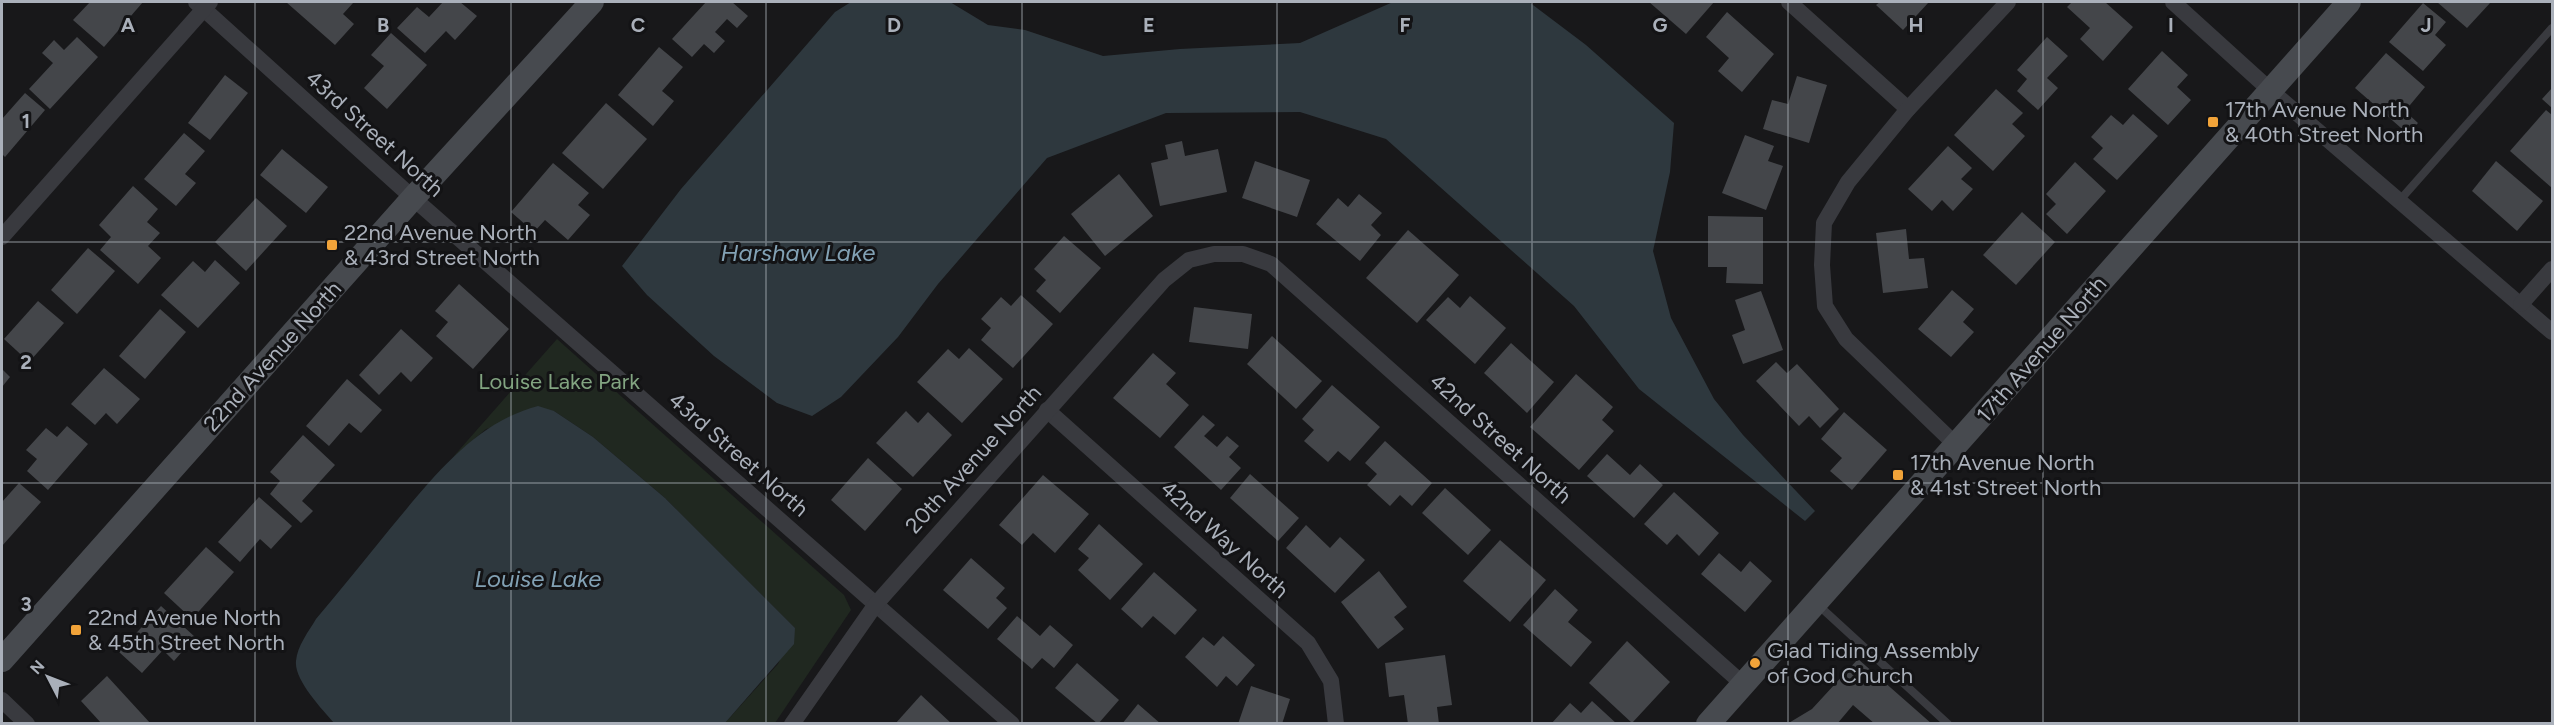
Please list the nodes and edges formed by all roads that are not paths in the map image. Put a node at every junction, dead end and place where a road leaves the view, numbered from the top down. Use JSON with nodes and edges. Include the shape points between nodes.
{"nodes":[{"id":1,"x":592,"y":2,"type":"edge"},
{"id":2,"x":1789,"y":2,"type":"edge"},
{"id":3,"x":2008,"y":2,"type":"edge"},
{"id":4,"x":2173,"y":2,"type":"edge"},
{"id":5,"x":2349,"y":2,"type":"edge"},
{"id":6,"x":204,"y":4,"type":"edge"},
{"id":7,"x":2553,"y":28,"type":"edge"},
{"id":8,"x":2270,"y":90,"type":"junction"},
{"id":9,"x":1908,"y":110,"type":"junction"},
{"id":10,"x":413,"y":198,"type":"junction"},
{"id":11,"x":2400,"y":200,"type":"junction"},
{"id":12,"x":2,"y":237,"type":"edge"},
{"id":13,"x":1214,"y":254,"type":"joint"},
{"id":14,"x":2553,"y":269,"type":"edge"},
{"id":15,"x":2521,"y":304,"type":"junction"},
{"id":16,"x":2553,"y":332,"type":"edge"},
{"id":17,"x":1047,"y":410,"type":"junction"},
{"id":18,"x":1956,"y":445,"type":"junction"},
{"id":19,"x":1816,"y":603,"type":"junction"},
{"id":20,"x":876,"y":604,"type":"junction"},
{"id":21,"x":2,"y":660,"type":"edge"},
{"id":22,"x":1744,"y":685,"type":"junction"},
{"id":23,"x":2,"y":700,"type":"edge"},
{"id":24,"x":27,"y":723,"type":"edge"},
{"id":25,"x":792,"y":723,"type":"edge"},
{"id":26,"x":1012,"y":723,"type":"edge"},
{"id":27,"x":1336,"y":723,"type":"edge"},
{"id":28,"x":1708,"y":723,"type":"edge"},
{"id":29,"x":1948,"y":723,"type":"edge"}],
"edges":[{"from":1,"to":10,"type":"street","name":"22nd Avenue North"},
{"from":2,"to":9,"type":"street"},
{"from":3,"to":9,"type":"street"},
{"from":4,"to":8,"type":"street"},
{"from":5,"to":8,"type":"street","name":"17th Avenue North"},
{"from":6,"to":10,"type":"street","name":"43rd Street North"},
{"from":6,"to":12,"type":"street"},
{"from":7,"to":11,"type":"lane"},
{"from":8,"to":11,"type":"street"},
{"from":8,"to":18,"type":"street","name":"17th Avenue North"},
{"from":9,"to":18,"type":"street","via":[[1848,182],[1824,223],[1822,265],[1826,306],[1846,339]]},
{"from":10,"to":20,"type":"street","name":"43rd Street North"},
{"from":10,"to":21,"type":"street","name":"22nd Avenue North"},
{"from":11,"to":15,"type":"street"},
{"from":13,"to":17,"type":"street","name":"20th Avenue North","via":[[1189,260],[1164,280]]},
{"from":13,"to":22,"type":"street","name":"42nd Street North","via":[[1242,254],[1272,264]]},
{"from":14,"to":15,"type":"street"},
{"from":15,"to":16,"type":"street"},
{"from":17,"to":20,"type":"street","name":"20th Avenue North"},
{"from":17,"to":27,"type":"street","name":"42nd Way North","via":[[1308,643],[1331,681]]},
{"from":18,"to":19,"type":"street","name":"17th Avenue North"},
{"from":19,"to":22,"type":"street","name":"17th Avenue North"},
{"from":19,"to":29,"type":"lane"},
{"from":20,"to":25,"type":"street","name":"20th Avenue North"},
{"from":20,"to":26,"type":"street","name":"43rd Street North"},
{"from":22,"to":28,"type":"street","name":"17th Avenue North"},
{"from":23,"to":24,"type":"street"}]}
